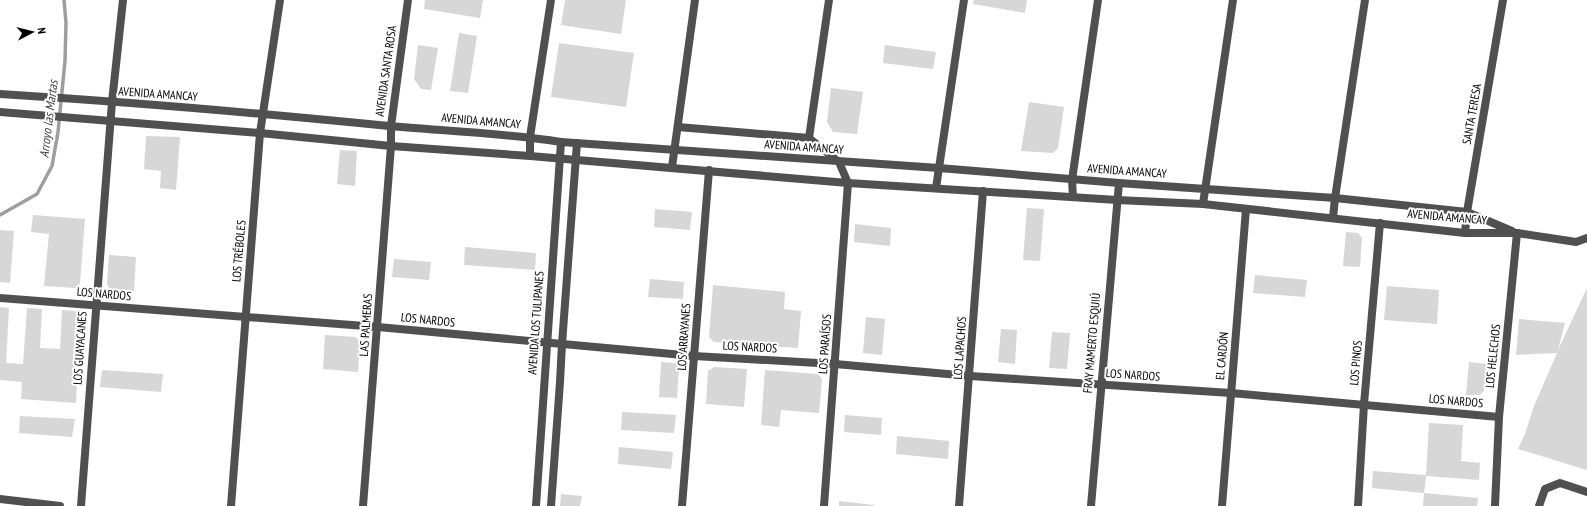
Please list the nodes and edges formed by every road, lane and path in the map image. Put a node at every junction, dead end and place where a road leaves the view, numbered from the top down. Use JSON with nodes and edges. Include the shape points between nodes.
{"nodes":[{"id":1,"x":123,"y":0,"type":"edge"},
{"id":2,"x":280,"y":0,"type":"edge"},
{"id":3,"x":408,"y":0,"type":"edge"},
{"id":4,"x":551,"y":0,"type":"edge"},
{"id":5,"x":695,"y":0,"type":"edge"},
{"id":6,"x":829,"y":0,"type":"edge"},
{"id":7,"x":964,"y":0,"type":"edge"},
{"id":8,"x":1098,"y":0,"type":"edge"},
{"id":9,"x":1233,"y":0,"type":"edge"},
{"id":10,"x":1365,"y":0,"type":"edge"},
{"id":11,"x":1503,"y":0,"type":"edge"},
{"id":12,"x":0,"y":94,"type":"edge"},
{"id":13,"x":112,"y":102,"type":"junction"},
{"id":14,"x":0,"y":112,"type":"edge"},
{"id":15,"x":263,"y":113,"type":"junction"},
{"id":16,"x":111,"y":120,"type":"junction"},
{"id":17,"x":391,"y":126,"type":"junction"},
{"id":18,"x":678,"y":127,"type":"junction"},
{"id":19,"x":260,"y":133,"type":"junction"},
{"id":20,"x":530,"y":137,"type":"junction"},
{"id":21,"x":809,"y":138,"type":"junction"},
{"id":22,"x":561,"y":142,"type":"junction"},
{"id":23,"x":577,"y":143,"type":"junction"},
{"id":24,"x":391,"y":146,"type":"junction"},
{"id":25,"x":674,"y":150,"type":"junction"},
{"id":26,"x":530,"y":156,"type":"junction"},
{"id":27,"x":560,"y":159,"type":"junction"},
{"id":28,"x":576,"y":160,"type":"junction"},
{"id":29,"x":839,"y":162,"type":"junction"},
{"id":30,"x":672,"y":168,"type":"junction"},
{"id":31,"x":939,"y":168,"type":"junction"},
{"id":32,"x":709,"y":170,"type":"junction"},
{"id":33,"x":1072,"y":180,"type":"junction"},
{"id":34,"x":848,"y":183,"type":"junction"},
{"id":35,"x":1119,"y":183,"type":"junction"},
{"id":36,"x":936,"y":188,"type":"junction"},
{"id":37,"x":1205,"y":189,"type":"junction"},
{"id":38,"x":983,"y":191,"type":"junction"},
{"id":39,"x":1073,"y":197,"type":"junction"},
{"id":40,"x":1335,"y":198,"type":"junction"},
{"id":41,"x":1117,"y":200,"type":"junction"},
{"id":42,"x":1203,"y":204,"type":"junction"},
{"id":43,"x":1246,"y":208,"type":"junction"},
{"id":44,"x":1467,"y":212,"type":"junction"},
{"id":45,"x":1333,"y":218,"type":"junction"},
{"id":46,"x":1380,"y":223,"type":"junction"},
{"id":47,"x":1465,"y":233,"type":"junction"},
{"id":48,"x":1517,"y":233,"type":"junction"},
{"id":49,"x":1587,"y":238,"type":"edge"},
{"id":50,"x":0,"y":298,"type":"edge"},
{"id":51,"x":95,"y":305,"type":"junction"},
{"id":52,"x":245,"y":318,"type":"junction"},
{"id":53,"x":378,"y":327,"type":"junction"},
{"id":54,"x":547,"y":343,"type":"junction"},
{"id":55,"x":562,"y":344,"type":"junction"},
{"id":56,"x":694,"y":356,"type":"junction"},
{"id":57,"x":836,"y":364,"type":"junction"},
{"id":58,"x":970,"y":376,"type":"junction"},
{"id":59,"x":1101,"y":385,"type":"junction"},
{"id":60,"x":1231,"y":393,"type":"junction"},
{"id":61,"x":1364,"y":404,"type":"junction"},
{"id":62,"x":1499,"y":417,"type":"junction"},
{"id":63,"x":1587,"y":492,"type":"edge"},
{"id":64,"x":0,"y":499,"type":"edge"},
{"id":65,"x":60,"y":506,"type":"edge"},
{"id":66,"x":81,"y":506,"type":"edge"},
{"id":67,"x":231,"y":506,"type":"edge"},
{"id":68,"x":363,"y":506,"type":"edge"},
{"id":69,"x":536,"y":506,"type":"edge"},
{"id":70,"x":551,"y":506,"type":"edge"},
{"id":71,"x":682,"y":506,"type":"edge"},
{"id":72,"x":824,"y":506,"type":"edge"},
{"id":73,"x":959,"y":506,"type":"edge"},
{"id":74,"x":1090,"y":506,"type":"edge"},
{"id":75,"x":1222,"y":506,"type":"edge"},
{"id":76,"x":1358,"y":506,"type":"edge"},
{"id":77,"x":1495,"y":506,"type":"edge"},
{"id":78,"x":1539,"y":506,"type":"edge"}],
"edges":[{"from":1,"to":13,"type":"street","name":"LOS GUAYACANES"},
{"from":2,"to":15,"type":"street","name":"LOS TRÉBOLES"},
{"from":3,"to":17,"type":"street","name":"AVENIDA SANTA ROSA"},
{"from":4,"to":20,"type":"street"},
{"from":5,"to":18,"type":"street"},
{"from":6,"to":21,"type":"street"},
{"from":7,"to":31,"type":"street"},
{"from":8,"to":33,"type":"street"},
{"from":9,"to":37,"type":"street"},
{"from":10,"to":40,"type":"street"},
{"from":11,"to":44,"type":"street","name":"SANTA TERESA"},
{"from":12,"to":13,"type":"street","name":"AVENIDA AMANCAY"},
{"from":13,"to":15,"type":"street","name":"AVENIDA AMANCAY"},
{"from":13,"to":16,"type":"street","name":"LOS GUAYACANES"},
{"from":14,"to":16,"type":"street","name":"AVENIDA AMANCAY"},
{"from":15,"to":17,"type":"street","name":"AVENIDA AMANCAY"},
{"from":15,"to":19,"type":"street","name":"LOS TRÉBOLES"},
{"from":16,"to":19,"type":"street","name":"AVENIDA AMANCAY"},
{"from":16,"to":51,"type":"street","name":"LOS GUAYACANES"},
{"from":17,"to":20,"type":"street","name":"AVENIDA AMANCAY"},
{"from":17,"to":24,"type":"street","name":"AVENIDA SANTA ROSA"},
{"from":18,"to":21,"type":"street"},
{"from":18,"to":25,"type":"street"},
{"from":19,"to":24,"type":"street","name":"AVENIDA AMANCAY"},
{"from":19,"to":52,"type":"street","name":"LOS TRÉBOLES"},
{"from":20,"to":22,"type":"street","name":"AVENIDA AMANCAY"},
{"from":20,"to":26,"type":"street"},
{"from":21,"to":29,"type":"street"},
{"from":22,"to":23,"type":"street","name":"AVENIDA AMANCAY"},
{"from":22,"to":27,"type":"street","name":"AVENIDA LOS TULIPANES"},
{"from":23,"to":25,"type":"street","name":"AVENIDA AMANCAY"},
{"from":23,"to":28,"type":"street"},
{"from":24,"to":26,"type":"street","name":"AVENIDA AMANCAY"},
{"from":24,"to":53,"type":"street","name":"LAS PALMERAS"},
{"from":25,"to":29,"type":"street","name":"AVENIDA AMANCAY"},
{"from":25,"to":30,"type":"street"},
{"from":26,"to":27,"type":"street","name":"AVENIDA AMANCAY"},
{"from":27,"to":28,"type":"street","name":"AVENIDA AMANCAY"},
{"from":27,"to":54,"type":"street","name":"AVENIDA LOS TULIPANES"},
{"from":28,"to":30,"type":"street","name":"AVENIDA AMANCAY"},
{"from":28,"to":55,"type":"street"},
{"from":29,"to":31,"type":"street","name":"AVENIDA AMANCAY"},
{"from":29,"to":34,"type":"street"},
{"from":30,"to":32,"type":"street","name":"AVENIDA AMANCAY"},
{"from":31,"to":33,"type":"street","name":"AVENIDA AMANCAY"},
{"from":31,"to":36,"type":"street"},
{"from":32,"to":34,"type":"street","name":"AVENIDA AMANCAY"},
{"from":32,"to":56,"type":"street","name":"LOS ARRAYANES"},
{"from":33,"to":35,"type":"street","name":"AVENIDA AMANCAY"},
{"from":33,"to":39,"type":"street"},
{"from":34,"to":36,"type":"street","name":"AVENIDA AMANCAY"},
{"from":34,"to":57,"type":"street","name":"LOS PARAÍSOS"},
{"from":35,"to":37,"type":"street","name":"AVENIDA AMANCAY"},
{"from":35,"to":41,"type":"street","name":"FRAY MAMERTO ESQUIÚ"},
{"from":36,"to":38,"type":"street","name":"AVENIDA AMANCAY"},
{"from":37,"to":40,"type":"street","name":"AVENIDA AMANCAY"},
{"from":37,"to":42,"type":"street"},
{"from":38,"to":39,"type":"street","name":"AVENIDA AMANCAY"},
{"from":38,"to":58,"type":"street","name":"LOS LAPACHOS"},
{"from":39,"to":41,"type":"street","name":"AVENIDA AMANCAY"},
{"from":40,"to":44,"type":"street","name":"AVENIDA AMANCAY"},
{"from":40,"to":45,"type":"street"},
{"from":41,"to":42,"type":"street","name":"AVENIDA AMANCAY"},
{"from":41,"to":59,"type":"street","name":"FRAY MAMERTO ESQUIÚ"},
{"from":42,"to":43,"type":"street","name":"AVENIDA AMANCAY"},
{"from":43,"to":45,"type":"street","name":"AVENIDA AMANCAY"},
{"from":43,"to":60,"type":"street","name":"EL CARDÓN"},
{"from":44,"to":47,"type":"street","name":"SANTA TERESA"},
{"from":44,"to":48,"type":"street","name":"AVENIDA AMANCAY"},
{"from":45,"to":46,"type":"street","name":"AVENIDA AMANCAY"},
{"from":46,"to":47,"type":"street","name":"AVENIDA AMANCAY"},
{"from":46,"to":61,"type":"street","name":"LOS PINOS"},
{"from":47,"to":48,"type":"street","name":"AVENIDA AMANCAY"},
{"from":48,"to":49,"type":"street","name":"AVENIDA AMANCAY","via":[[1576,242]]},
{"from":48,"to":62,"type":"street","name":"LOS HELECHOS"},
{"from":50,"to":51,"type":"street","name":"LOS NARDOS"},
{"from":51,"to":52,"type":"street","name":"LOS NARDOS"},
{"from":51,"to":66,"type":"street","name":"LOS GUAYACANES"},
{"from":52,"to":53,"type":"street","name":"LOS NARDOS"},
{"from":52,"to":67,"type":"street","name":"LOS TRÉBOLES"},
{"from":53,"to":54,"type":"street","name":"LOS NARDOS"},
{"from":53,"to":68,"type":"street","name":"LAS PALMERAS"},
{"from":54,"to":55,"type":"street","name":"LOS NARDOS"},
{"from":54,"to":69,"type":"street","name":"AVENIDA LOS TULIPANES"},
{"from":55,"to":56,"type":"street","name":"LOS NARDOS"},
{"from":55,"to":70,"type":"street"},
{"from":56,"to":57,"type":"street","name":"LOS NARDOS"},
{"from":56,"to":71,"type":"street","name":"LOS ARRAYANES"},
{"from":57,"to":58,"type":"street","name":"LOS NARDOS"},
{"from":57,"to":72,"type":"street","name":"LOS PARAÍSOS"},
{"from":58,"to":59,"type":"street","name":"LOS NARDOS"},
{"from":58,"to":73,"type":"street","name":"LOS LAPACHOS"},
{"from":59,"to":60,"type":"street","name":"LOS NARDOS"},
{"from":59,"to":74,"type":"street","name":"FRAY MAMERTO ESQUIÚ"},
{"from":60,"to":61,"type":"street","name":"LOS NARDOS"},
{"from":60,"to":75,"type":"street","name":"EL CARDÓN"},
{"from":61,"to":62,"type":"street","name":"LOS NARDOS"},
{"from":61,"to":76,"type":"street","name":"LOS PINOS"},
{"from":62,"to":77,"type":"street","name":"LOS HELECHOS"},
{"from":63,"to":78,"type":"street","via":[[1560,483],[1545,489]]},
{"from":64,"to":65,"type":"street"}]}
